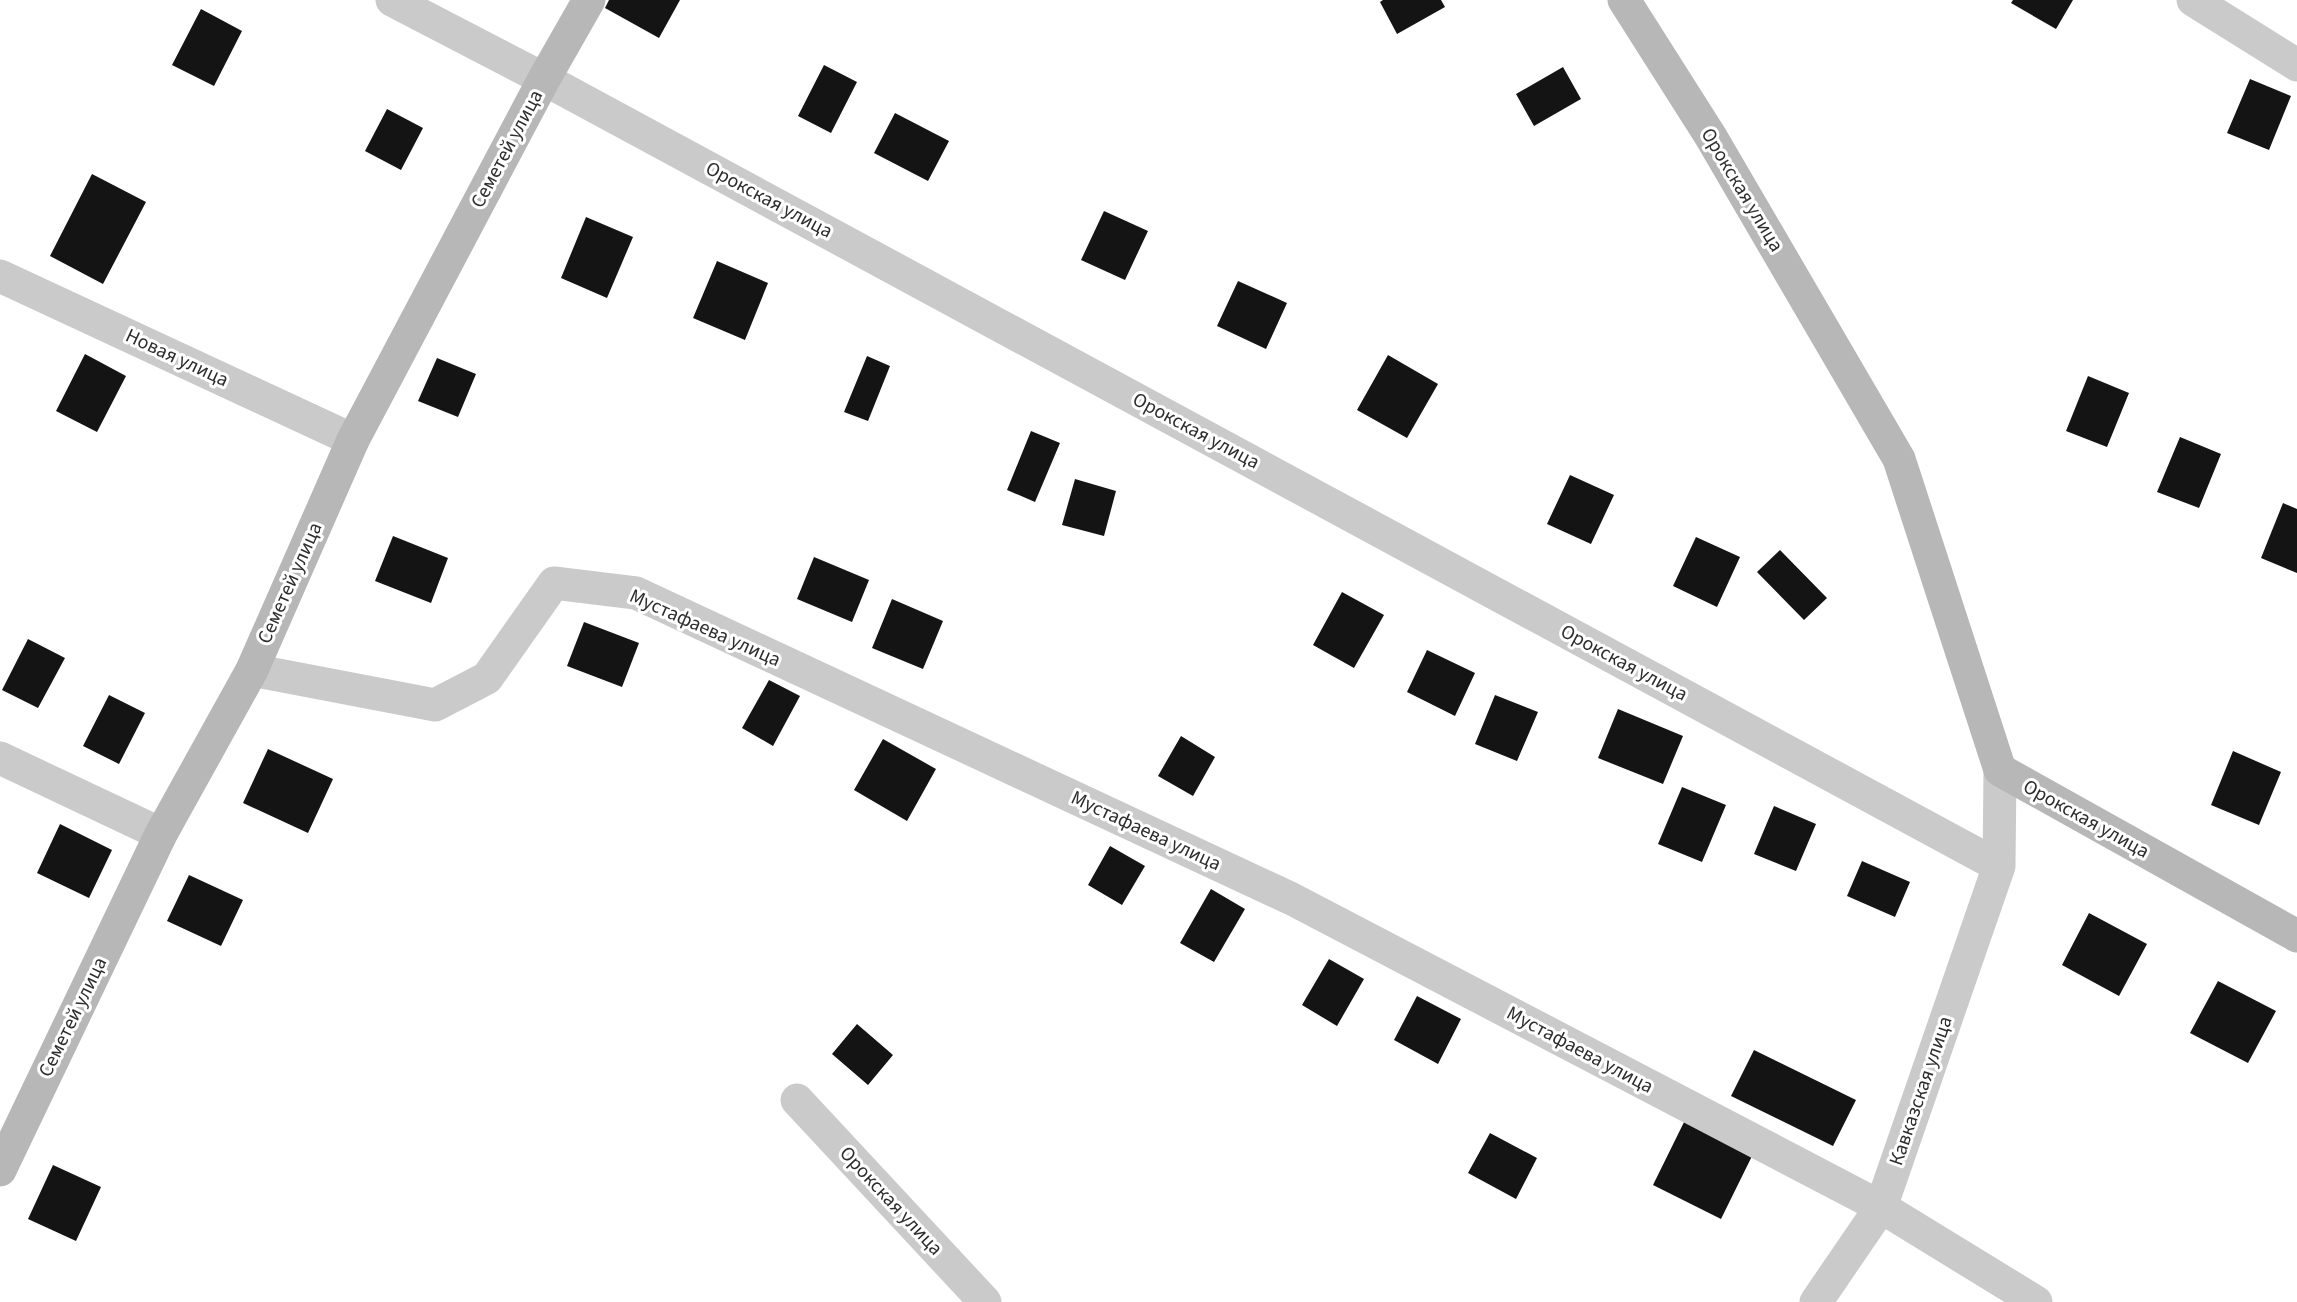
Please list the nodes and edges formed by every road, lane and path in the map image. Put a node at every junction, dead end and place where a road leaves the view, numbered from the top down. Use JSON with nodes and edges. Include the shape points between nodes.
{"nodes":[{"id":1,"x":392,"y":0,"type":"edge"},
{"id":2,"x":589,"y":0,"type":"edge"},
{"id":3,"x":1624,"y":0,"type":"edge"},
{"id":4,"x":2193,"y":0,"type":"edge"},
{"id":5,"x":2297,"y":65,"type":"edge"},
{"id":6,"x":544,"y":79,"type":"junction"},
{"id":7,"x":0,"y":276,"type":"edge"},
{"id":8,"x":353,"y":440,"type":"junction"},
{"id":9,"x":252,"y":670,"type":"junction"},
{"id":10,"x":0,"y":758,"type":"edge"},
{"id":11,"x":2000,"y":770,"type":"junction"},
{"id":12,"x":160,"y":834,"type":"junction"},
{"id":13,"x":2000,"y":866,"type":"junction"},
{"id":14,"x":2297,"y":936,"type":"edge"},
{"id":15,"x":797,"y":1100,"type":"dead end"},
{"id":16,"x":0,"y":1170,"type":"edge"},
{"id":17,"x":1881,"y":1207,"type":"junction"},
{"id":18,"x":985,"y":1302,"type":"edge"},
{"id":19,"x":1816,"y":1302,"type":"edge"},
{"id":20,"x":2036,"y":1302,"type":"edge"}],
"edges":[{"from":1,"to":6,"type":"street","name":"Орокская улица"},
{"from":2,"to":6,"type":"street","name":"Семетей улица"},
{"from":3,"to":11,"type":"street","name":"Орокская улица","via":[[1711,137],[1899,459]]},
{"from":4,"to":5,"type":"street"},
{"from":6,"to":8,"type":"street","name":"Семетей улица"},
{"from":6,"to":13,"type":"street","name":"Орокская улица"},
{"from":7,"to":8,"type":"street","name":"Новая улица"},
{"from":8,"to":9,"type":"street","name":"Семетей улица"},
{"from":9,"to":12,"type":"street","name":"Семетей улица"},
{"from":9,"to":17,"type":"street","name":"Мустафаева улица","via":[[435,705],[487,678],[554,583],[636,593],[1292,899]]},
{"from":10,"to":12,"type":"street"},
{"from":11,"to":13,"type":"street","name":"Кавказская улица"},
{"from":11,"to":14,"type":"street","name":"Орокская улица"},
{"from":12,"to":16,"type":"street","name":"Семетей улица"},
{"from":13,"to":17,"type":"street","name":"Кавказская улица"},
{"from":15,"to":18,"type":"street","name":"Орокская улица"},
{"from":17,"to":19,"type":"street","name":"Кавказская улица"},
{"from":17,"to":20,"type":"street","name":"Мустафаева улица"}]}
